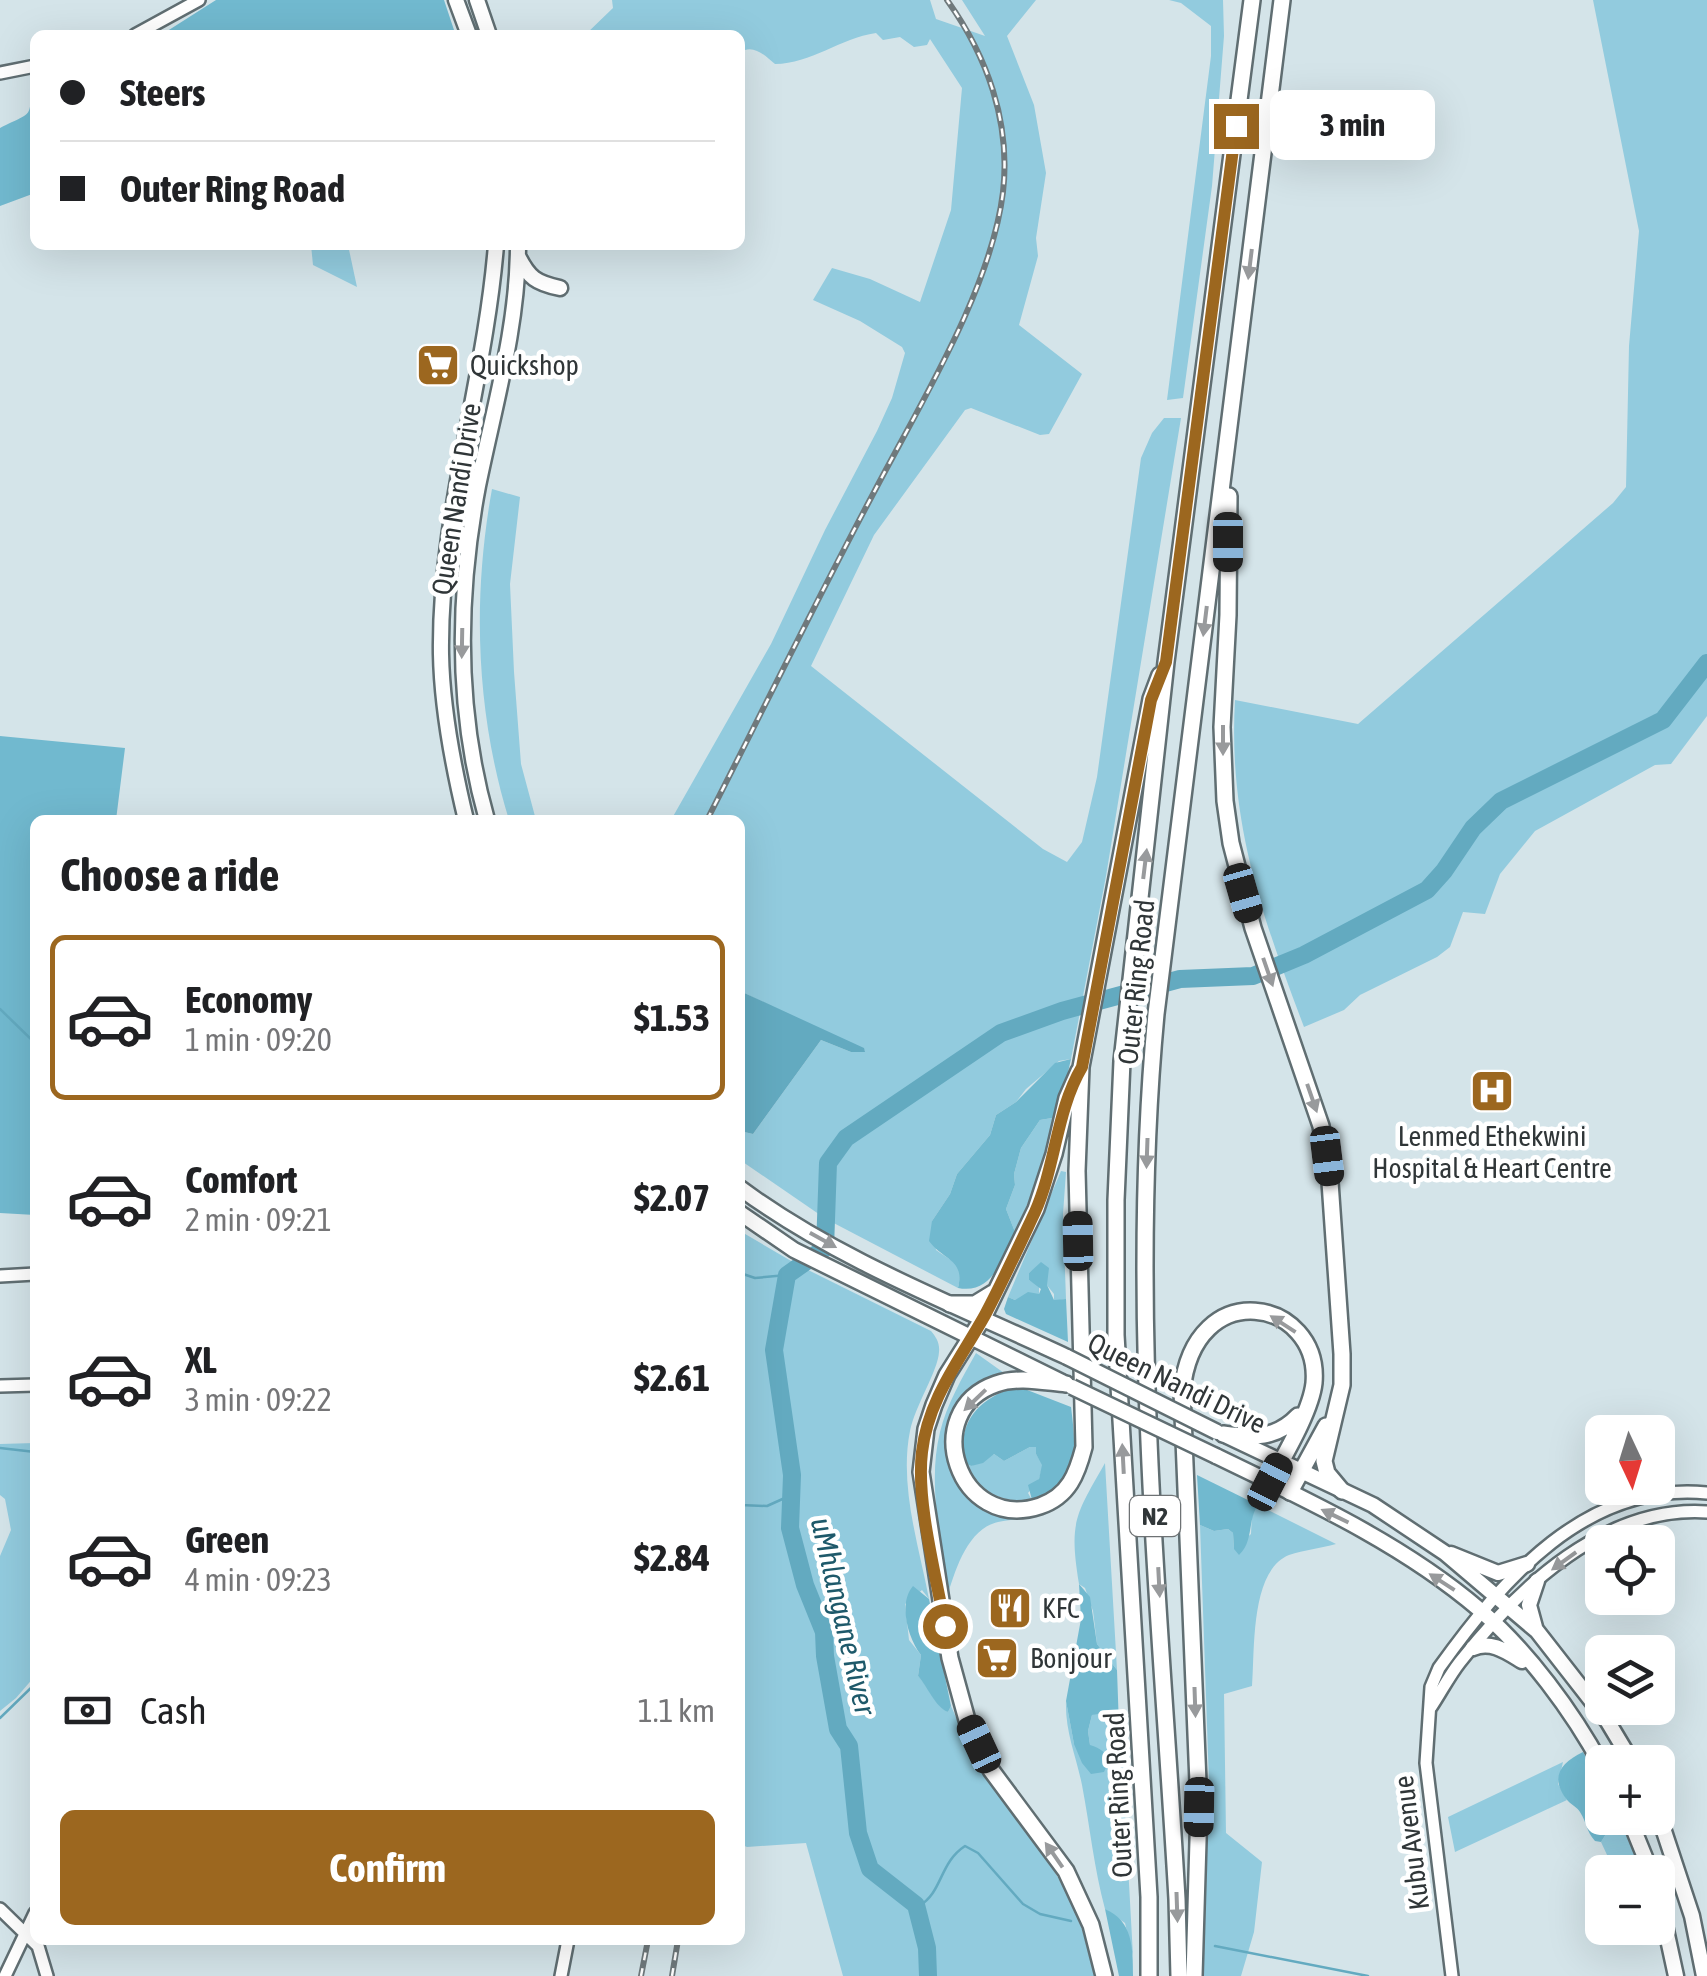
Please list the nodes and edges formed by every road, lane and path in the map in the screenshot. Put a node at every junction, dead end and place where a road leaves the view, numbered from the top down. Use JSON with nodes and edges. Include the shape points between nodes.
{"nodes":[{"id":1,"x":199,"y":0,"type":"edge"},
{"id":2,"x":456,"y":0,"type":"edge"},
{"id":3,"x":477,"y":0,"type":"edge"},
{"id":4,"x":1252,"y":0,"type":"edge"},
{"id":5,"x":1282,"y":0,"type":"edge"},
{"id":6,"x":144,"y":30,"type":"edge"},
{"id":7,"x":467,"y":30,"type":"edge"},
{"id":8,"x":487,"y":30,"type":"edge"},
{"id":9,"x":30,"y":67,"type":"edge"},
{"id":10,"x":0,"y":72,"type":"edge"},
{"id":11,"x":496,"y":250,"type":"edge"},
{"id":12,"x":518,"y":250,"type":"edge"},
{"id":13,"x":560,"y":288,"type":"dead end"},
{"id":14,"x":1229,"y":432,"type":"junction"},
{"id":15,"x":1166,"y":662,"type":"junction"},
{"id":16,"x":465,"y":815,"type":"edge"},
{"id":17,"x":487,"y":815,"type":"edge"},
{"id":18,"x":1083,"y":1061,"type":"junction"},
{"id":19,"x":745,"y":1192,"type":"edge"},
{"id":20,"x":745,"y":1216,"type":"edge"},
{"id":21,"x":30,"y":1274,"type":"edge"},
{"id":22,"x":0,"y":1276,"type":"edge"},
{"id":23,"x":997,"y":1290,"type":"junction"},
{"id":24,"x":950,"y":1304,"type":"junction"},
{"id":25,"x":983,"y":1318,"type":"junction"},
{"id":26,"x":971,"y":1337,"type":"junction"},
{"id":27,"x":30,"y":1385,"type":"edge"},
{"id":28,"x":0,"y":1386,"type":"edge"},
{"id":29,"x":1069,"y":1386,"type":"junction"},
{"id":30,"x":1306,"y":1408,"type":"junction"},
{"id":31,"x":1332,"y":1419,"type":"junction"},
{"id":32,"x":1220,"y":1433,"type":"junction"},
{"id":33,"x":1281,"y":1461,"type":"junction"},
{"id":34,"x":1302,"y":1470,"type":"junction"},
{"id":35,"x":1270,"y":1482,"type":"junction"},
{"id":36,"x":1342,"y":1491,"type":"junction"},
{"id":37,"x":1290,"y":1492,"type":"junction"},
{"id":38,"x":1707,"y":1493,"type":"edge"},
{"id":39,"x":1707,"y":1512,"type":"edge"},
{"id":40,"x":1446,"y":1553,"type":"junction"},
{"id":41,"x":1527,"y":1564,"type":"junction"},
{"id":42,"x":1538,"y":1581,"type":"junction"},
{"id":43,"x":1502,"y":1602,"type":"junction"},
{"id":44,"x":1489,"y":1618,"type":"junction"},
{"id":45,"x":1537,"y":1631,"type":"junction"},
{"id":46,"x":1474,"y":1648,"type":"junction"},
{"id":47,"x":1539,"y":1672,"type":"junction"},
{"id":48,"x":1430,"y":1707,"type":"junction"},
{"id":49,"x":1588,"y":1745,"type":"edge"},
{"id":50,"x":1622,"y":1745,"type":"edge"},
{"id":51,"x":1665,"y":1835,"type":"edge"},
{"id":52,"x":0,"y":1909,"type":"edge"},
{"id":53,"x":30,"y":1921,"type":"edge"},
{"id":54,"x":23,"y":1933,"type":"junction"},
{"id":55,"x":30,"y":1939,"type":"edge"},
{"id":56,"x":37,"y":1945,"type":"edge"},
{"id":57,"x":567,"y":1945,"type":"edge"},
{"id":58,"x":1669,"y":1945,"type":"edge"},
{"id":59,"x":1452,"y":1974,"type":"edge"},
{"id":60,"x":5,"y":1976,"type":"edge"},
{"id":61,"x":47,"y":1976,"type":"edge"},
{"id":62,"x":560,"y":1976,"type":"edge"},
{"id":63,"x":1104,"y":1976,"type":"edge"},
{"id":64,"x":1149,"y":1976,"type":"edge"},
{"id":65,"x":1178,"y":1976,"type":"edge"},
{"id":66,"x":1194,"y":1976,"type":"edge"},
{"id":67,"x":1676,"y":1976,"type":"edge"},
{"id":68,"x":1704,"y":1976,"type":"edge"}],
"edges":[{"from":1,"to":6,"type":"street"},
{"from":2,"to":7,"type":"main road"},
{"from":3,"to":8,"type":"main road"},
{"from":4,"to":15,"type":"highway","name":"Outer Ring Road","number":"N2"},
{"from":5,"to":14,"type":"highway","name":"Outer Ring Road","number":"N2","one_way":true},
{"from":9,"to":10,"type":"street"},
{"from":11,"to":16,"type":"main road","name":"Queen Nandi Drive","via":[[489,323],[450,536],[442,632],[448,734]]},
{"from":12,"to":13,"type":"main road","via":[[530,278]]},
{"from":12,"to":17,"type":"main road","name":"Queen Nandi Drive","one_way":true,"via":[[511,331],[478,489],[463,603],[465,700]]},
{"from":14,"to":31,"type":"highway","one_way":true,"via":[[1223,770],[1231,844],[1253,928],[1327,1156],[1342,1354]]},
{"from":14,"to":65,"type":"highway","name":"Outer Ring Road","number":"N2","one_way":true,"via":[[1163,950],[1145,1205],[1144,1334]]},
{"from":15,"to":18,"type":"highway","via":[[1151,700]]},
{"from":64,"to":15,"type":"highway","name":"Outer Ring Road","number":"N2","one_way":true,"via":[[1116,1335],[1116,1216],[1122,1061]]},
{"from":18,"to":23,"type":"highway","via":[[1041,1197]]},
{"from":29,"to":18,"type":"highway","one_way":true,"via":[[1012,1380],[972,1400],[956,1425],[954,1452],[976,1494],[1011,1509],[1050,1502],[1072,1484],[1084,1447],[1076,1171]]},
{"from":19,"to":24,"type":"main road","name":"Queen Nandi Drive","one_way":true},
{"from":20,"to":26,"type":"main road","name":"Queen Nandi Drive","via":[[794,1250]]},
{"from":21,"to":22,"type":"street"},
{"from":23,"to":24,"type":"highway","via":[[975,1304]]},
{"from":23,"to":25,"type":"highway"},
{"from":24,"to":25,"type":"main road","name":"Queen Nandi Drive"},
{"from":25,"to":26,"type":"highway"},
{"from":25,"to":32,"type":"main road","name":"Queen Nandi Drive","bridge":true},
{"from":26,"to":29,"type":"main road","name":"Queen Nandi Drive"},
{"from":63,"to":26,"type":"highway","one_way":true,"via":[[1091,1925],[1066,1872],[991,1770],[950,1658],[922,1452],[934,1404]]},
{"from":27,"to":28,"type":"street"},
{"from":29,"to":35,"type":"main road","name":"Queen Nandi Drive","bridge":true},
{"from":30,"to":32,"type":"highway","via":[[1276,1433]]},
{"from":30,"to":33,"type":"highway"},
{"from":30,"to":66,"type":"highway","one_way":true,"via":[[1314,1381],[1311,1355],[1276,1318],[1248,1311],[1220,1318],[1206,1327],[1187,1358],[1182,1391],[1199,1807]]},
{"from":31,"to":34,"type":"highway"},
{"from":31,"to":36,"type":"highway","via":[[1325,1468]]},
{"from":32,"to":33,"type":"main road","name":"Queen Nandi Drive"},
{"from":33,"to":34,"type":"main road","name":"Queen Nandi Drive"},
{"from":33,"to":35,"type":"highway"},
{"from":34,"to":36,"type":"main road","name":"Queen Nandi Drive"},
{"from":34,"to":37,"type":"highway"},
{"from":35,"to":37,"type":"main road","name":"Queen Nandi Drive"},
{"from":36,"to":40,"type":"main road","name":"Queen Nandi Drive"},
{"from":44,"to":37,"type":"main road","name":"Queen Nandi Drive","one_way":true,"via":[[1399,1552]]},
{"from":38,"to":41,"type":"street","via":[[1642,1496],[1600,1510]]},
{"from":39,"to":42,"type":"street","one_way":true,"via":[[1618,1527]]},
{"from":40,"to":41,"type":"main road","via":[[1498,1572]]},
{"from":40,"to":43,"type":"main road","name":"Queen Nandi Drive"},
{"from":41,"to":43,"type":"street"},
{"from":42,"to":43,"type":"street"},
{"from":42,"to":45,"type":"main road","via":[[1529,1606]]},
{"from":43,"to":44,"type":"street"},
{"from":43,"to":45,"type":"main road","name":"Queen Nandi Drive"},
{"from":44,"to":46,"type":"street","name":"Kubu Avenue"},
{"from":44,"to":47,"type":"main road","name":"Queen Nandi Drive"},
{"from":44,"to":48,"type":"street","name":"Kubu Avenue","via":[[1440,1668]]},
{"from":45,"to":50,"type":"main road","name":"Queen Nandi Drive"},
{"from":46,"to":47,"type":"main road","via":[[1501,1648]]},
{"from":46,"to":48,"type":"street","name":"Kubu Avenue"},
{"from":47,"to":49,"type":"main road","name":"Queen Nandi Drive"},
{"from":48,"to":59,"type":"street","name":"Kubu Avenue","via":[[1427,1783]]},
{"from":51,"to":68,"type":"main road"},
{"from":52,"to":54,"type":"street"},
{"from":53,"to":54,"type":"street"},
{"from":54,"to":55,"type":"street"},
{"from":54,"to":60,"type":"street"},
{"from":56,"to":61,"type":"street"},
{"from":57,"to":62,"type":"street"},
{"from":58,"to":67,"type":"main road"}]}
